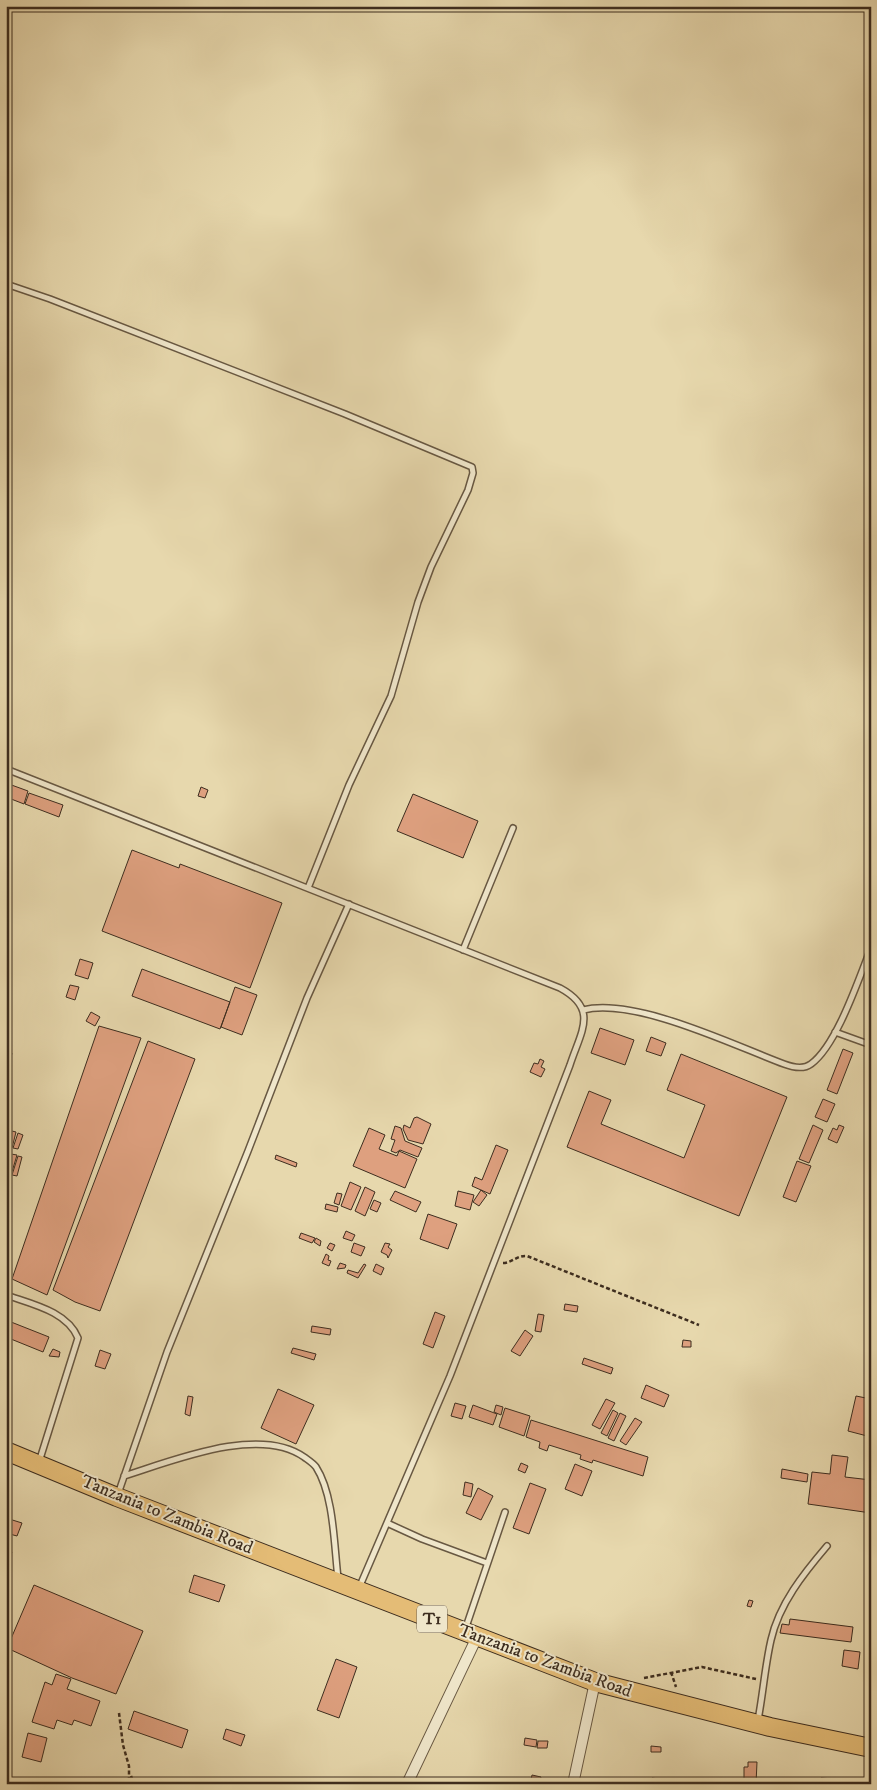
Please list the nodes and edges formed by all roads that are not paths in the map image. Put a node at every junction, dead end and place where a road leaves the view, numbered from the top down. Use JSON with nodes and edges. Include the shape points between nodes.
{"nodes":[{"id":1,"x":6,"y":284,"type":"edge"},
{"id":2,"x":6,"y":769,"type":"edge"},
{"id":3,"x":513,"y":828,"type":"dead end"},
{"id":4,"x":308,"y":888,"type":"junction"},
{"id":5,"x":349,"y":904,"type":"junction"},
{"id":6,"x":871,"y":948,"type":"edge"},
{"id":7,"x":463,"y":950,"type":"junction"},
{"id":8,"x":583,"y":1010,"type":"junction"},
{"id":9,"x":835,"y":1032,"type":"junction"},
{"id":10,"x":871,"y":1045,"type":"edge"},
{"id":11,"x":6,"y":1294,"type":"edge"},
{"id":12,"x":6,"y":1451,"type":"edge"},
{"id":13,"x":38,"y":1463,"type":"junction"},
{"id":14,"x":124,"y":1476,"type":"junction"},
{"id":15,"x":117,"y":1497,"type":"junction"},
{"id":16,"x":505,"y":1512,"type":"dead end"},
{"id":17,"x":387,"y":1523,"type":"junction"},
{"id":18,"x":827,"y":1546,"type":"dead end"},
{"id":19,"x":487,"y":1563,"type":"junction"},
{"id":20,"x":339,"y":1583,"type":"junction"},
{"id":21,"x":358,"y":1591,"type":"junction"},
{"id":22,"x":471,"y":1634,"type":"junction"},
{"id":23,"x":595,"y":1682,"type":"junction"},
{"id":24,"x":871,"y":1719,"type":"edge"},
{"id":25,"x":757,"y":1724,"type":"junction"},
{"id":26,"x":870,"y":1748,"type":"edge"},
{"id":27,"x":407,"y":1784,"type":"edge"},
{"id":28,"x":573,"y":1784,"type":"edge"}],
"edges":[{"from":1,"to":4,"type":"lane","via":[[345,414],[472,467],[468,490],[418,602],[391,696],[352,776]]},
{"from":2,"to":4,"type":"lane"},
{"from":3,"to":7,"type":"lane"},
{"from":4,"to":5,"type":"lane"},
{"from":5,"to":7,"type":"lane"},
{"from":5,"to":14,"type":"lane","via":[[307,998],[171,1343]]},
{"from":6,"to":9,"type":"lane"},
{"from":7,"to":8,"type":"lane","via":[[560,988],[578,1000]]},
{"from":8,"to":9,"type":"lane","via":[[599,1008],[649,1014],[792,1067],[810,1065]]},
{"from":8,"to":17,"type":"lane","via":[[584,1021],[570,1066],[450,1376]]},
{"from":9,"to":10,"type":"lane"},
{"from":11,"to":13,"type":"lane","via":[[64,1319],[74,1328],[78,1338]]},
{"from":12,"to":13,"type":"highway","name":"Tanzania to Zambia Road","number":"T1"},
{"from":13,"to":15,"type":"highway","name":"Tanzania to Zambia Road","number":"T1"},
{"from":14,"to":15,"type":"lane"},
{"from":14,"to":20,"type":"lane","via":[[231,1447],[266,1444],[294,1450],[315,1465],[326,1489]]},
{"from":15,"to":20,"type":"highway","name":"Tanzania to Zambia Road","number":"T1"},
{"from":16,"to":19,"type":"lane"},
{"from":17,"to":19,"type":"lane"},
{"from":17,"to":21,"type":"lane"},
{"from":18,"to":25,"type":"lane","via":[[784,1606],[771,1641]]},
{"from":19,"to":22,"type":"lane"},
{"from":20,"to":21,"type":"highway","name":"Tanzania to Zambia Road","number":"T1"},
{"from":21,"to":22,"type":"highway","name":"Tanzania to Zambia Road","number":"T1"},
{"from":22,"to":23,"type":"highway","name":"Tanzania to Zambia Road","number":"T1"},
{"from":22,"to":27,"type":"street"},
{"from":23,"to":25,"type":"highway","name":"Tanzania to Zambia Road","number":"T1"},
{"from":23,"to":28,"type":"street"},
{"from":24,"to":26,"type":"lane"},
{"from":25,"to":26,"type":"highway","name":"Tanzania to Zambia Road","number":"T1"}]}
